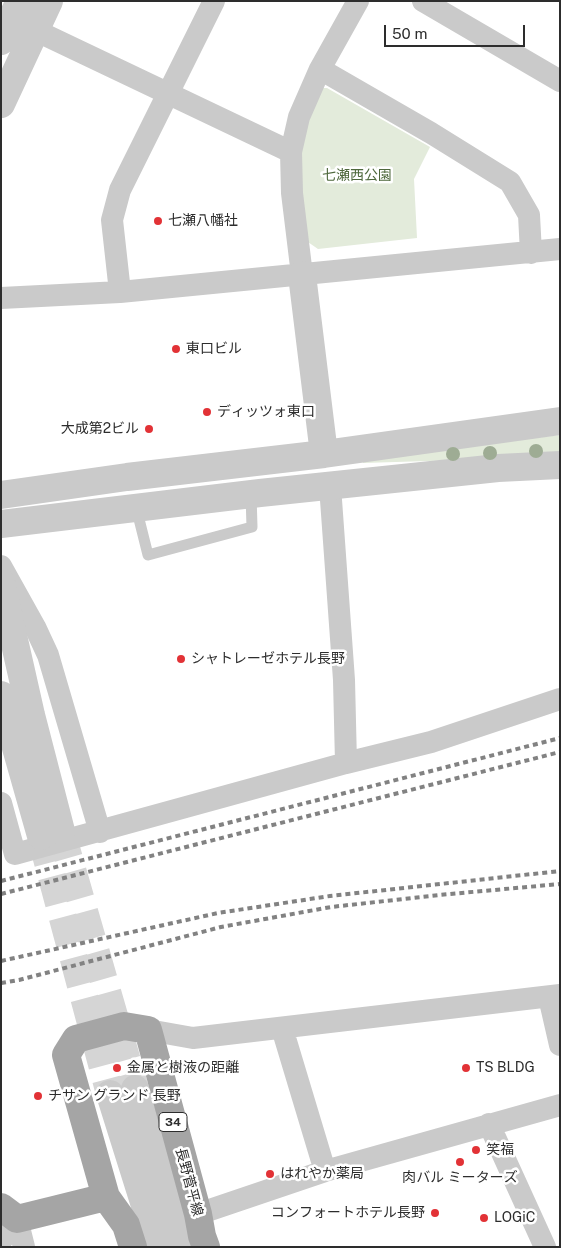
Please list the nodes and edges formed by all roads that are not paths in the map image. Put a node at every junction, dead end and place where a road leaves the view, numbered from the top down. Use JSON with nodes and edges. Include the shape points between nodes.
{"nodes":[{"id":1,"x":49,"y":1,"type":"edge"},
{"id":2,"x":214,"y":1,"type":"edge"},
{"id":3,"x":358,"y":1,"type":"edge"},
{"id":4,"x":423,"y":1,"type":"edge"},
{"id":5,"x":14,"y":21,"type":"edge"},
{"id":6,"x":320,"y":70,"type":"junction"},
{"id":7,"x":560,"y":81,"type":"edge"},
{"id":8,"x":168,"y":94,"type":"junction"},
{"id":9,"x":1,"y":104,"type":"edge"},
{"id":10,"x":291,"y":152,"type":"junction"},
{"id":11,"x":560,"y":249,"type":"edge"},
{"id":12,"x":531,"y":253,"type":"junction"},
{"id":13,"x":302,"y":275,"type":"junction"},
{"id":14,"x":120,"y":292,"type":"junction"},
{"id":15,"x":1,"y":298,"type":"edge"},
{"id":16,"x":560,"y":421,"type":"edge"},
{"id":17,"x":324,"y":454,"type":"junction"},
{"id":18,"x":560,"y":465,"type":"edge"},
{"id":19,"x":330,"y":486,"type":"junction"},
{"id":20,"x":251,"y":494,"type":"junction"},
{"id":21,"x":1,"y":495,"type":"edge"},
{"id":22,"x":136,"y":507,"type":"junction"},
{"id":23,"x":1,"y":524,"type":"edge"},
{"id":24,"x":1,"y":566,"type":"edge"},
{"id":25,"x":1,"y":582,"type":"edge"},
{"id":26,"x":1,"y":695,"type":"edge"},
{"id":27,"x":560,"y":699,"type":"edge"},
{"id":28,"x":346,"y":763,"type":"junction"},
{"id":29,"x":1,"y":803,"type":"edge"},
{"id":30,"x":100,"y":832,"type":"junction"},
{"id":31,"x":554,"y":996,"type":"edge"},
{"id":32,"x":282,"y":1028,"type":"junction"},
{"id":33,"x":148,"y":1030,"type":"junction"},
{"id":34,"x":560,"y":1045,"type":"edge"},
{"id":35,"x":560,"y":1105,"type":"edge"},
{"id":36,"x":489,"y":1124,"type":"junction"},
{"id":37,"x":325,"y":1171,"type":"junction"},
{"id":38,"x":106,"y":1197,"type":"junction"},
{"id":39,"x":9,"y":1213,"type":"edge"},
{"id":40,"x":198,"y":1214,"type":"junction"},
{"id":41,"x":1,"y":1241,"type":"edge"},
{"id":42,"x":24,"y":1247,"type":"edge"},
{"id":43,"x":134,"y":1247,"type":"edge"},
{"id":44,"x":158,"y":1247,"type":"edge"},
{"id":45,"x":182,"y":1247,"type":"edge"},
{"id":46,"x":206,"y":1247,"type":"edge"},
{"id":47,"x":545,"y":1247,"type":"edge"}],
"edges":[{"from":1,"to":5,"type":"street"},
{"from":2,"to":8,"type":"street"},
{"from":3,"to":6,"type":"street"},
{"from":4,"to":7,"type":"street"},
{"from":5,"to":8,"type":"street"},
{"from":5,"to":9,"type":"street"},
{"from":6,"to":10,"type":"street","via":[[299,117]]},
{"from":6,"to":12,"type":"street","via":[[510,182],[529,215]]},
{"from":8,"to":10,"type":"street"},
{"from":8,"to":14,"type":"street","via":[[120,190],[112,220]]},
{"from":10,"to":13,"type":"street","via":[[292,193]]},
{"from":11,"to":12,"type":"street"},
{"from":12,"to":13,"type":"street"},
{"from":13,"to":14,"type":"street"},
{"from":13,"to":17,"type":"street"},
{"from":14,"to":15,"type":"street"},
{"from":16,"to":17,"type":"street"},
{"from":17,"to":21,"type":"street"},
{"from":18,"to":19,"type":"street","via":[[498,468]]},
{"from":19,"to":20,"type":"street"},
{"from":19,"to":28,"type":"street"},
{"from":20,"to":22,"type":"street"},
{"from":20,"to":22,"type":"lane","via":[[252,527],[148,555]]},
{"from":22,"to":23,"type":"street"},
{"from":24,"to":30,"type":"street","via":[[48,655]]},
{"from":25,"to":26,"type":"street","via":[[31,715],[51,834]]},
{"from":27,"to":28,"type":"street","via":[[431,742]]},
{"from":28,"to":30,"type":"street"},
{"from":29,"to":30,"type":"street","via":[[15,854]]},
{"from":31,"to":32,"type":"street"},
{"from":31,"to":34,"type":"street"},
{"from":32,"to":33,"type":"street","via":[[193,1038]]},
{"from":32,"to":37,"type":"street"},
{"from":33,"to":38,"type":"main road","via":[[124,1026],[76,1039],[66,1055]]},
{"from":33,"to":40,"type":"main road","name":"長野菅平線","number":"34"},
{"from":35,"to":36,"type":"street"},
{"from":36,"to":37,"type":"street"},
{"from":36,"to":47,"type":"street"},
{"from":37,"to":40,"type":"street"},
{"from":38,"to":39,"type":"main road"},
{"from":38,"to":43,"type":"main road","via":[[126,1225]]},
{"from":39,"to":41,"type":"street"},
{"from":39,"to":42,"type":"street"},
{"from":40,"to":46,"type":"main road","name":"長野菅平線","number":"34"},
{"from":44,"to":45,"type":"street","via":[[123,1091]]}]}
